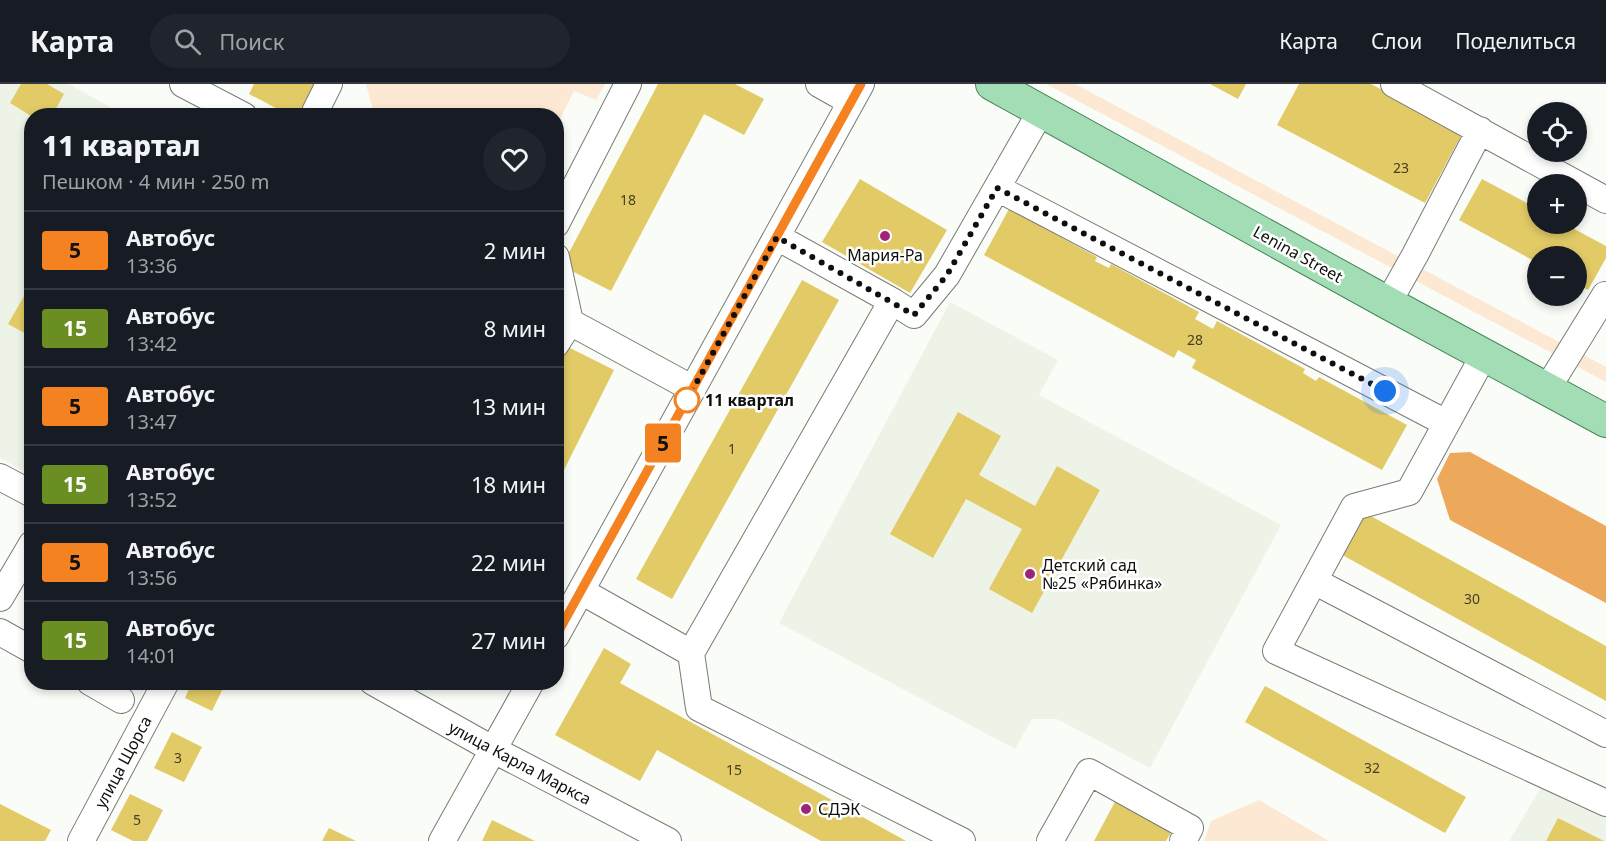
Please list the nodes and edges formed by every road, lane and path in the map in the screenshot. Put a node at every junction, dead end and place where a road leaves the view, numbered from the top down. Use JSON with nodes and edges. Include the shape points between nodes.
{"nodes":[{"id":1,"x":183,"y":84,"type":"edge"},
{"id":2,"x":329,"y":84,"type":"edge"},
{"id":3,"x":628,"y":84,"type":"edge"},
{"id":4,"x":819,"y":84,"type":"edge"},
{"id":5,"x":992,"y":84,"type":"edge"},
{"id":6,"x":1394,"y":84,"type":"edge"},
{"id":7,"x":856,"y":93,"type":"edge"},
{"id":8,"x":229,"y":108,"type":"edge"},
{"id":9,"x":319,"y":108,"type":"edge"},
{"id":10,"x":1041,"y":111,"type":"junction"},
{"id":11,"x":1480,"y":129,"type":"junction"},
{"id":12,"x":997,"y":188,"type":"junction"},
{"id":13,"x":1606,"y":200,"type":"edge"},
{"id":14,"x":564,"y":208,"type":"edge"},
{"id":15,"x":777,"y":237,"type":"junction"},
{"id":16,"x":564,"y":294,"type":"edge"},
{"id":17,"x":1605,"y":295,"type":"edge"},
{"id":18,"x":892,"y":301,"type":"junction"},
{"id":19,"x":1388,"y":303,"type":"junction"},
{"id":20,"x":570,"y":322,"type":"junction"},
{"id":21,"x":564,"y":331,"type":"edge"},
{"id":22,"x":1484,"y":355,"type":"junction"},
{"id":23,"x":693,"y":389,"type":"junction"},
{"id":24,"x":1547,"y":389,"type":"junction"},
{"id":25,"x":1606,"y":421,"type":"edge"},
{"id":26,"x":1446,"y":423,"type":"junction"},
{"id":27,"x":0,"y":477,"type":"edge"},
{"id":28,"x":24,"y":490,"type":"edge"},
{"id":29,"x":24,"y":558,"type":"edge"},
{"id":30,"x":1314,"y":581,"type":"junction"},
{"id":31,"x":581,"y":591,"type":"junction"},
{"id":32,"x":0,"y":598,"type":"edge"},
{"id":33,"x":564,"y":622,"type":"edge"},
{"id":34,"x":0,"y":632,"type":"edge"},
{"id":35,"x":24,"y":646,"type":"edge"},
{"id":36,"x":691,"y":653,"type":"junction"},
{"id":37,"x":104,"y":690,"type":"edge"},
{"id":38,"x":162,"y":690,"type":"edge"},
{"id":39,"x":387,"y":690,"type":"edge"},
{"id":40,"x":527,"y":690,"type":"edge"},
{"id":41,"x":121,"y":700,"type":"dead end"},
{"id":42,"x":1606,"y":734,"type":"edge"},
{"id":43,"x":494,"y":750,"type":"junction"},
{"id":44,"x":1604,"y":795,"type":"edge"},
{"id":45,"x":81,"y":841,"type":"edge"},
{"id":46,"x":442,"y":841,"type":"edge"},
{"id":47,"x":668,"y":841,"type":"edge"},
{"id":48,"x":962,"y":841,"type":"edge"},
{"id":49,"x":1050,"y":841,"type":"edge"},
{"id":50,"x":1183,"y":841,"type":"edge"}],
"edges":[{"from":1,"to":8,"type":"street"},
{"from":2,"to":9,"type":"street"},
{"from":3,"to":14,"type":"street"},
{"from":4,"to":7,"type":"street"},
{"from":5,"to":10,"type":"main road","name":"Lenina Street"},
{"from":6,"to":11,"type":"street"},
{"from":7,"to":15,"type":"street"},
{"from":10,"to":12,"type":"street"},
{"from":10,"to":19,"type":"main road","name":"Lenina Street"},
{"from":11,"to":13,"type":"street"},
{"from":11,"to":19,"type":"street"},
{"from":12,"to":18,"type":"street","via":[[947,275],[914,315]]},
{"from":12,"to":26,"type":"street"},
{"from":15,"to":18,"type":"street"},
{"from":15,"to":23,"type":"street"},
{"from":16,"to":20,"type":"street"},
{"from":17,"to":24,"type":"street"},
{"from":18,"to":36,"type":"street"},
{"from":19,"to":22,"type":"main road","name":"Lenina Street"},
{"from":20,"to":21,"type":"street"},
{"from":20,"to":23,"type":"street"},
{"from":22,"to":24,"type":"main road","name":"Lenina Street"},
{"from":22,"to":26,"type":"street"},
{"from":23,"to":31,"type":"street"},
{"from":24,"to":25,"type":"main road","name":"Lenina Street"},
{"from":26,"to":30,"type":"street","via":[[1409,492],[1354,507]]},
{"from":27,"to":28,"type":"street"},
{"from":29,"to":32,"type":"street"},
{"from":30,"to":42,"type":"street"},
{"from":30,"to":44,"type":"street","via":[[1276,651]]},
{"from":31,"to":33,"type":"street"},
{"from":31,"to":36,"type":"street"},
{"from":34,"to":35,"type":"street"},
{"from":36,"to":48,"type":"street","via":[[699,708]]},
{"from":37,"to":41,"type":"street"},
{"from":38,"to":45,"type":"street","name":"улица Щорса"},
{"from":39,"to":43,"type":"street","name":"улица Карла Маркса"},
{"from":40,"to":43,"type":"street"},
{"from":43,"to":46,"type":"street"},
{"from":43,"to":47,"type":"street","name":"улица Карла Маркса"},
{"from":49,"to":50,"type":"street","via":[[1089,772],[1190,828]]}]}
